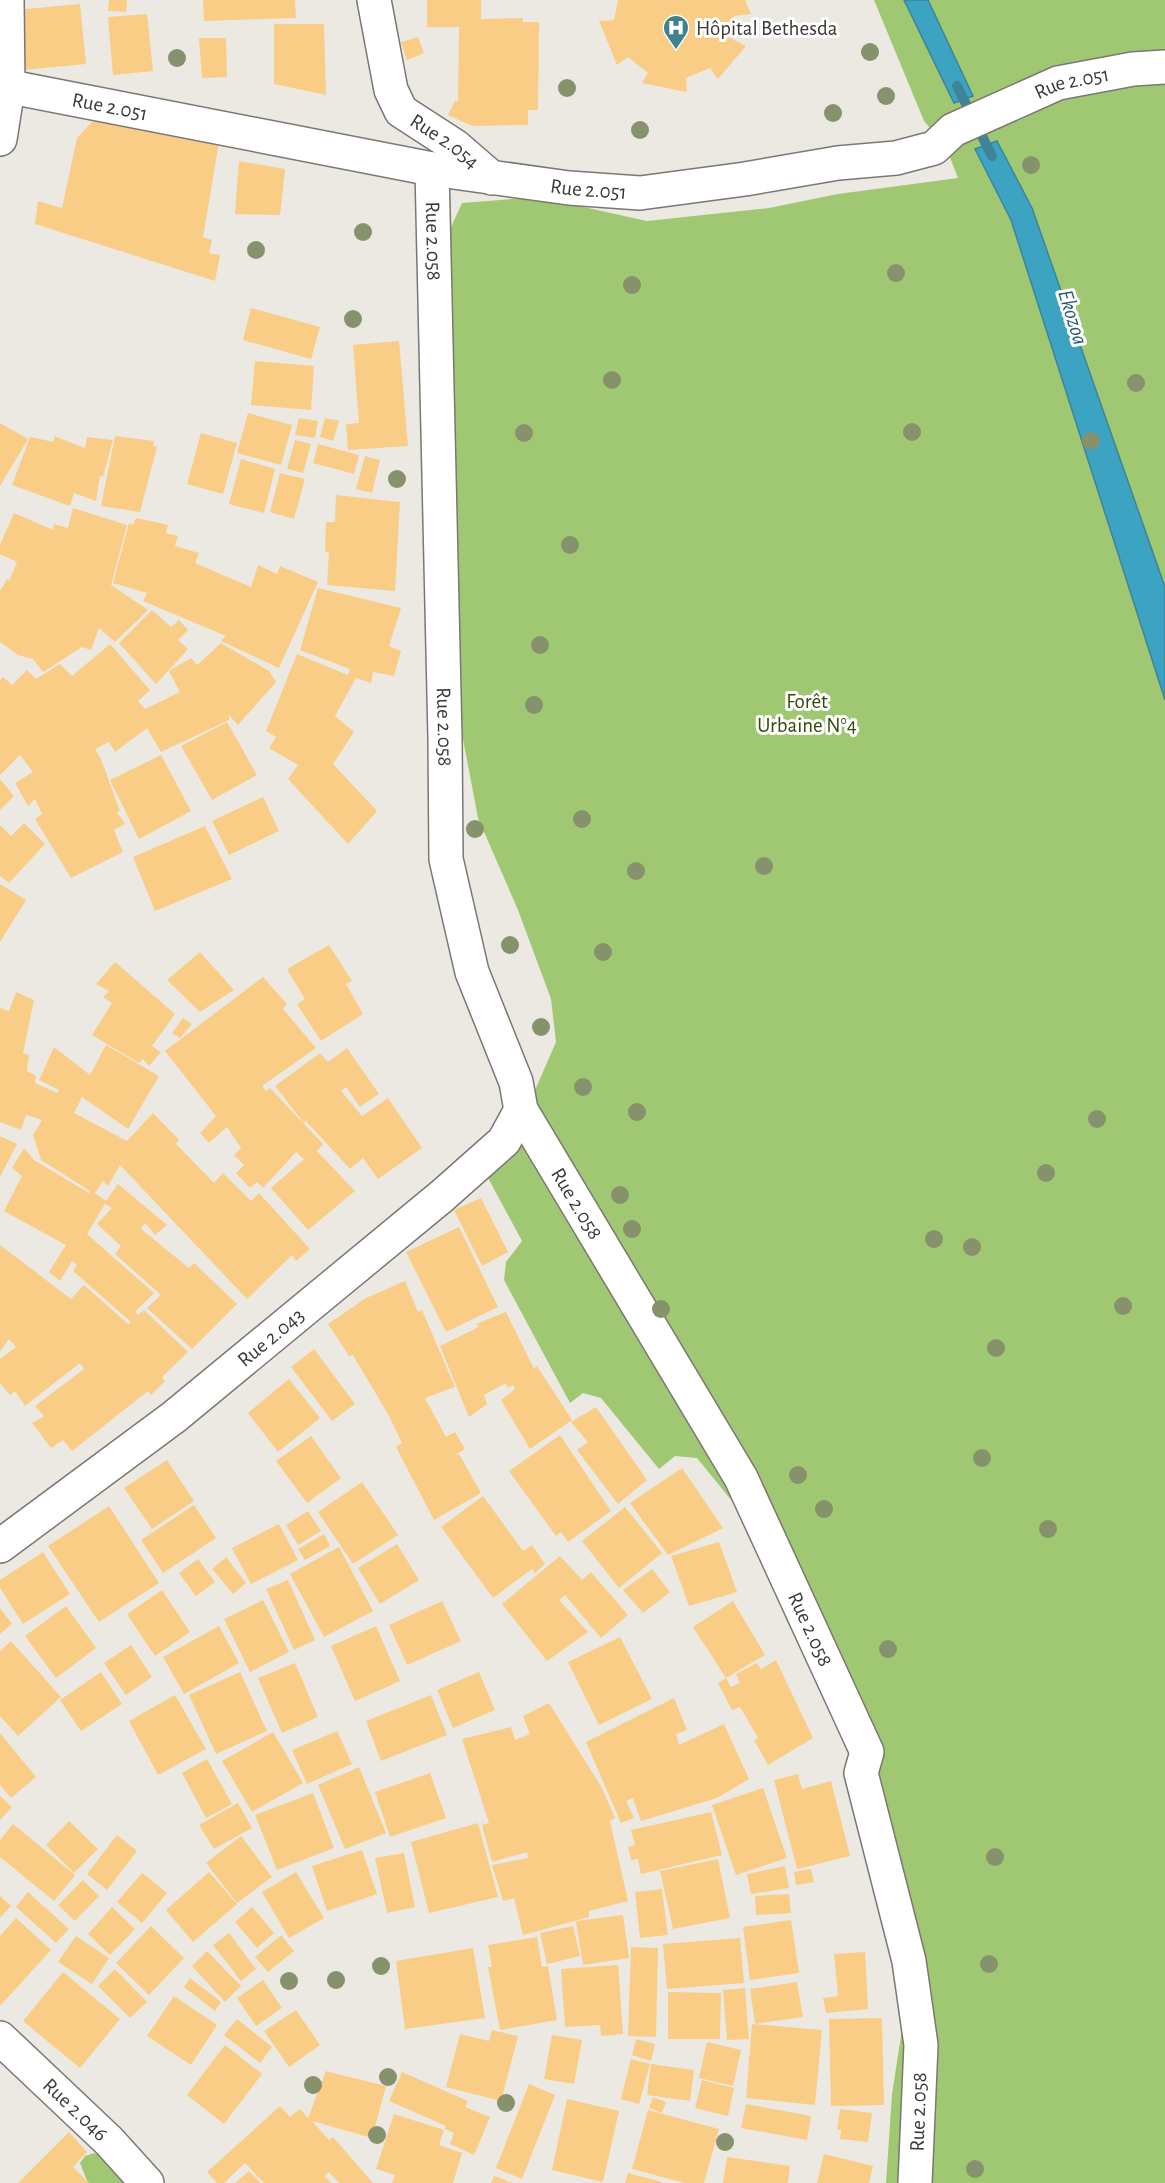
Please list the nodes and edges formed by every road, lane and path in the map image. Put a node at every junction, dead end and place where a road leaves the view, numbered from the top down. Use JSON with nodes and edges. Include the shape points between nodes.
{"nodes":[{"id":1,"x":7,"y":0,"type":"edge"},
{"id":2,"x":374,"y":0,"type":"edge"},
{"id":3,"x":1165,"y":67,"type":"edge"},
{"id":4,"x":4,"y":87,"type":"edge"},
{"id":5,"x":0,"y":139,"type":"edge"},
{"id":6,"x":432,"y":170,"type":"junction"},
{"id":7,"x":492,"y":178,"type":"junction"},
{"id":8,"x":521,"y":1110,"type":"junction"},
{"id":9,"x":0,"y":1546,"type":"edge"},
{"id":10,"x":0,"y":2038,"type":"edge"},
{"id":11,"x":147,"y":2183,"type":"edge"},
{"id":12,"x":915,"y":2183,"type":"edge"}],
"edges":[{"from":1,"to":4,"type":"street"},
{"from":2,"to":7,"type":"street","name":"Rue 2.054","via":[[391,90],[401,111],[455,146]]},
{"from":3,"to":7,"type":"street","name":"Rue 2.051","via":[[1058,83],[953,130],[934,148],[896,158],[640,193]]},
{"from":4,"to":5,"type":"street"},
{"from":4,"to":6,"type":"street","name":"Rue 2.051"},
{"from":6,"to":7,"type":"street","name":"Rue 2.051"},
{"from":6,"to":8,"type":"street","name":"Rue 2.058","via":[[446,859],[472,972],[516,1083]]},
{"from":8,"to":9,"type":"street","name":"Rue 2.043","via":[[504,1141],[442,1196],[174,1417]]},
{"from":8,"to":12,"type":"street","name":"Rue 2.058","via":[[741,1478],[867,1752],[861,1773],[909,1961],[921,2045]]},
{"from":10,"to":11,"type":"street","name":"Rue 2.046","via":[[109,2141]]}]}
